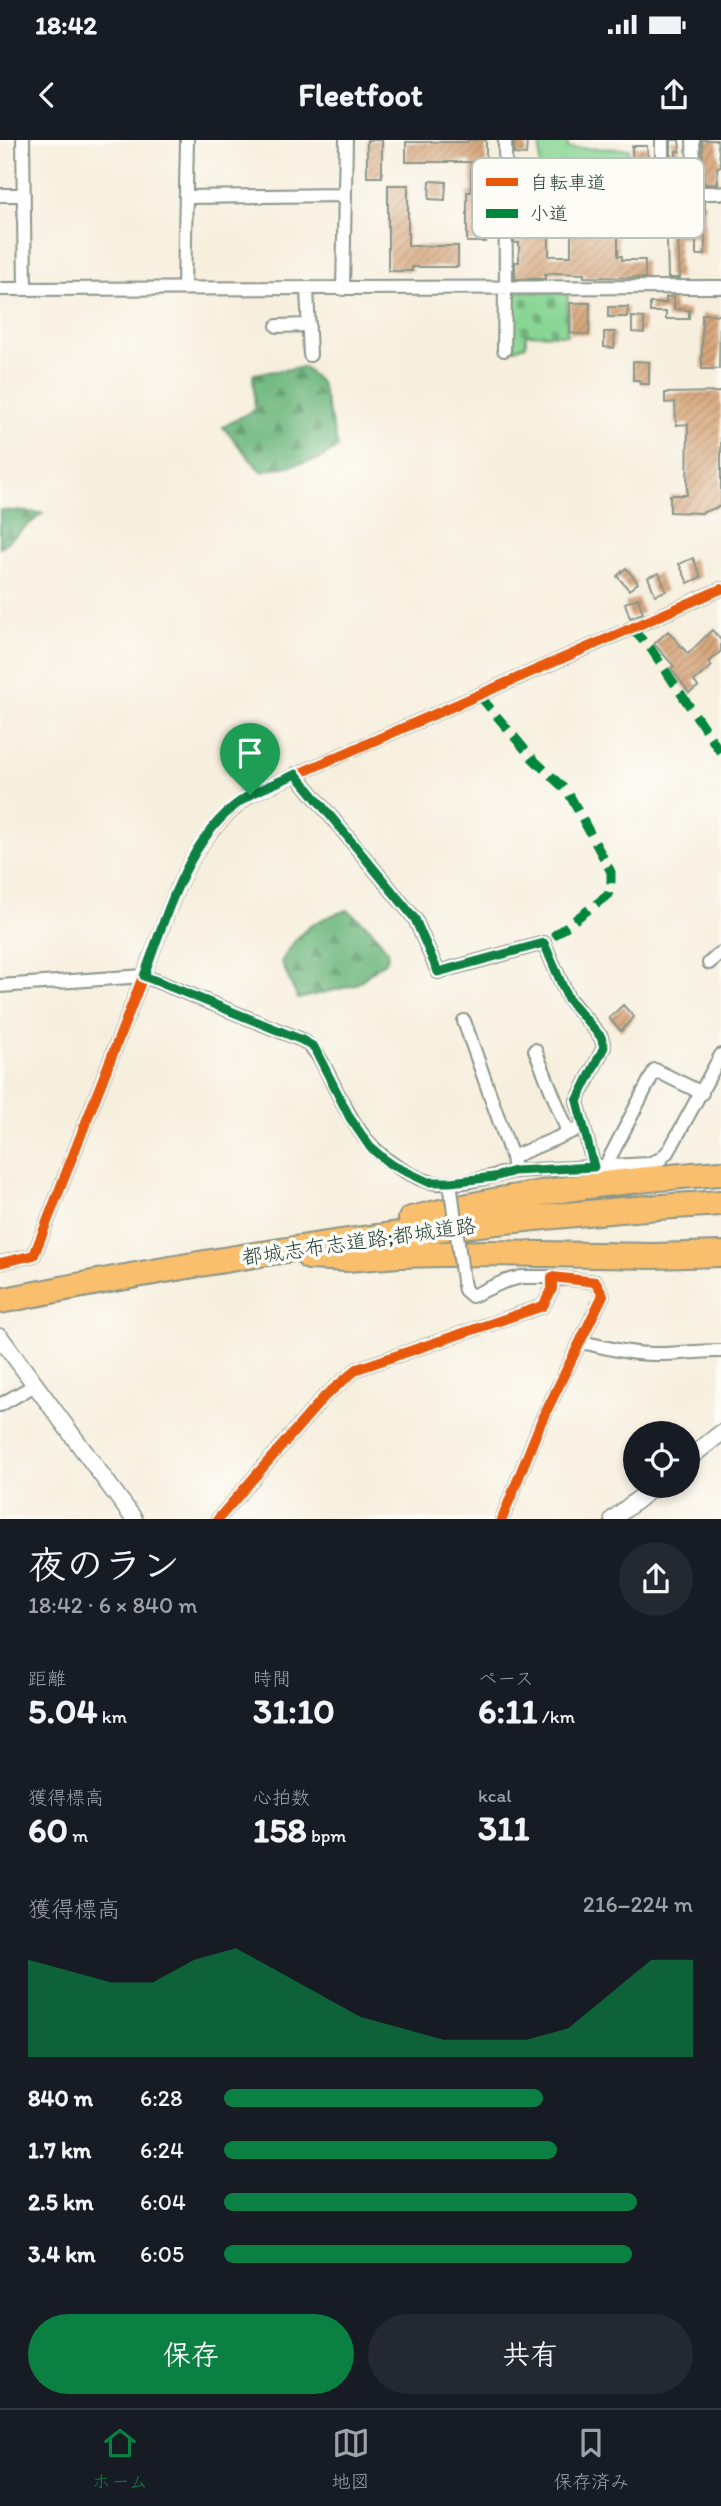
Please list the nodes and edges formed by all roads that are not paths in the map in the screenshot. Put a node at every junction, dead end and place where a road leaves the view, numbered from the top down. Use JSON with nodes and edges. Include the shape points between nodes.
{"nodes":[{"id":1,"x":23,"y":140,"type":"edge"},
{"id":2,"x":187,"y":140,"type":"edge"},
{"id":3,"x":346,"y":140,"type":"edge"},
{"id":4,"x":505,"y":140,"type":"edge"},
{"id":5,"x":662,"y":140,"type":"edge"},
{"id":6,"x":693,"y":140,"type":"edge"},
{"id":7,"x":505,"y":158,"type":"edge"},
{"id":8,"x":662,"y":158,"type":"edge"},
{"id":9,"x":694,"y":158,"type":"edge"},
{"id":10,"x":0,"y":195,"type":"edge"},
{"id":11,"x":24,"y":195,"type":"junction"},
{"id":12,"x":345,"y":195,"type":"junction"},
{"id":13,"x":186,"y":197,"type":"junction"},
{"id":14,"x":506,"y":238,"type":"edge"},
{"id":15,"x":721,"y":287,"type":"edge"},
{"id":16,"x":184,"y":288,"type":"junction"},
{"id":17,"x":0,"y":289,"type":"edge"},
{"id":18,"x":25,"y":289,"type":"junction"},
{"id":19,"x":307,"y":289,"type":"junction"},
{"id":20,"x":343,"y":289,"type":"junction"},
{"id":21,"x":506,"y":289,"type":"junction"},
{"id":22,"x":309,"y":325,"type":"junction"},
{"id":23,"x":277,"y":326,"type":"dead end"},
{"id":24,"x":505,"y":349,"type":"dead end"},
{"id":25,"x":310,"y":355,"type":"dead end"},
{"id":26,"x":721,"y":589,"type":"edge"},
{"id":27,"x":296,"y":774,"type":"junction"},
{"id":28,"x":721,"y":953,"type":"edge"},
{"id":29,"x":709,"y":963,"type":"dead end"},
{"id":30,"x":144,"y":976,"type":"junction"},
{"id":31,"x":0,"y":986,"type":"edge"},
{"id":32,"x":464,"y":1021,"type":"dead end"},
{"id":33,"x":535,"y":1050,"type":"dead end"},
{"id":34,"x":721,"y":1055,"type":"edge"},
{"id":35,"x":702,"y":1093,"type":"junction"},
{"id":36,"x":583,"y":1127,"type":"junction"},
{"id":37,"x":568,"y":1132,"type":"junction"},
{"id":38,"x":512,"y":1157,"type":"junction"},
{"id":39,"x":599,"y":1167,"type":"junction"},
{"id":40,"x":514,"y":1171,"type":"junction"},
{"id":41,"x":721,"y":1173,"type":"edge"},
{"id":42,"x":451,"y":1186,"type":"junction"},
{"id":43,"x":721,"y":1203,"type":"edge"},
{"id":44,"x":278,"y":1251,"type":"junction"},
{"id":45,"x":721,"y":1254,"type":"edge"},
{"id":46,"x":0,"y":1262,"type":"edge"},
{"id":47,"x":552,"y":1277,"type":"junction"},
{"id":48,"x":1,"y":1301,"type":"edge"},
{"id":49,"x":0,"y":1337,"type":"edge"},
{"id":50,"x":581,"y":1342,"type":"junction"},
{"id":51,"x":721,"y":1352,"type":"edge"},
{"id":52,"x":35,"y":1385,"type":"junction"},
{"id":53,"x":0,"y":1405,"type":"edge"},
{"id":54,"x":721,"y":1433,"type":"edge"},
{"id":55,"x":700,"y":1450,"type":"edge"},
{"id":56,"x":640,"y":1498,"type":"edge"},
{"id":57,"x":134,"y":1519,"type":"edge"},
{"id":58,"x":218,"y":1519,"type":"edge"},
{"id":59,"x":502,"y":1519,"type":"edge"},
{"id":60,"x":613,"y":1519,"type":"edge"}],
"edges":[{"from":1,"to":11,"type":"street"},
{"from":2,"to":13,"type":"street"},
{"from":3,"to":12,"type":"street"},
{"from":4,"to":7,"type":"street"},
{"from":5,"to":8,"type":"street"},
{"from":6,"to":9,"type":"street"},
{"from":10,"to":11,"type":"street"},
{"from":11,"to":18,"type":"street"},
{"from":12,"to":13,"type":"street"},
{"from":12,"to":20,"type":"street"},
{"from":13,"to":16,"type":"street"},
{"from":14,"to":21,"type":"street"},
{"from":15,"to":21,"type":"street"},
{"from":16,"to":18,"type":"street"},
{"from":16,"to":19,"type":"street"},
{"from":17,"to":18,"type":"street"},
{"from":19,"to":20,"type":"street"},
{"from":19,"to":22,"type":"street"},
{"from":20,"to":21,"type":"street"},
{"from":21,"to":24,"type":"street"},
{"from":22,"to":23,"type":"street"},
{"from":22,"to":25,"type":"street"},
{"from":26,"to":27,"type":"street"},
{"from":27,"to":30,"type":"street","via":[[250,795],[208,834],[178,887]]},
{"from":27,"to":36,"type":"street","via":[[415,919],[438,972],[544,943],[568,999],[601,1037],[604,1047],[577,1101]]},
{"from":28,"to":29,"type":"street"},
{"from":30,"to":31,"type":"street"},
{"from":30,"to":42,"type":"street","via":[[314,1047],[370,1147],[390,1164],[428,1182]]},
{"from":30,"to":46,"type":"street","via":[[34,1255]]},
{"from":32,"to":38,"type":"street"},
{"from":33,"to":37,"type":"street"},
{"from":34,"to":35,"type":"street"},
{"from":35,"to":39,"type":"street","via":[[661,1159]]},
{"from":35,"to":39,"type":"street","via":[[655,1070]]},
{"from":36,"to":37,"type":"street"},
{"from":36,"to":39,"type":"street"},
{"from":37,"to":38,"type":"street"},
{"from":38,"to":40,"type":"street"},
{"from":39,"to":40,"type":"street"},
{"from":40,"to":42,"type":"street"},
{"from":41,"to":44,"type":"highway","via":[[615,1181],[471,1204]]},
{"from":42,"to":47,"type":"street","bridge":true,"via":[[465,1290],[472,1296],[522,1277]]},
{"from":43,"to":44,"type":"highway","name":"都城志布志道路;都城道路","via":[[537,1216]]},
{"from":44,"to":45,"type":"highway","via":[[347,1259],[488,1253]]},
{"from":44,"to":48,"type":"highway","name":"都城志布志道路;都城道路"},
{"from":47,"to":50,"type":"street","via":[[596,1282],[603,1295]]},
{"from":47,"to":58,"type":"street","via":[[552,1289],[543,1306],[357,1369],[324,1397]]},
{"from":49,"to":52,"type":"street"},
{"from":50,"to":51,"type":"street","via":[[631,1353]]},
{"from":50,"to":59,"type":"street","via":[[541,1422]]},
{"from":52,"to":53,"type":"street"},
{"from":52,"to":57,"type":"street"},
{"from":54,"to":55,"type":"street"},
{"from":56,"to":60,"type":"street"}]}
